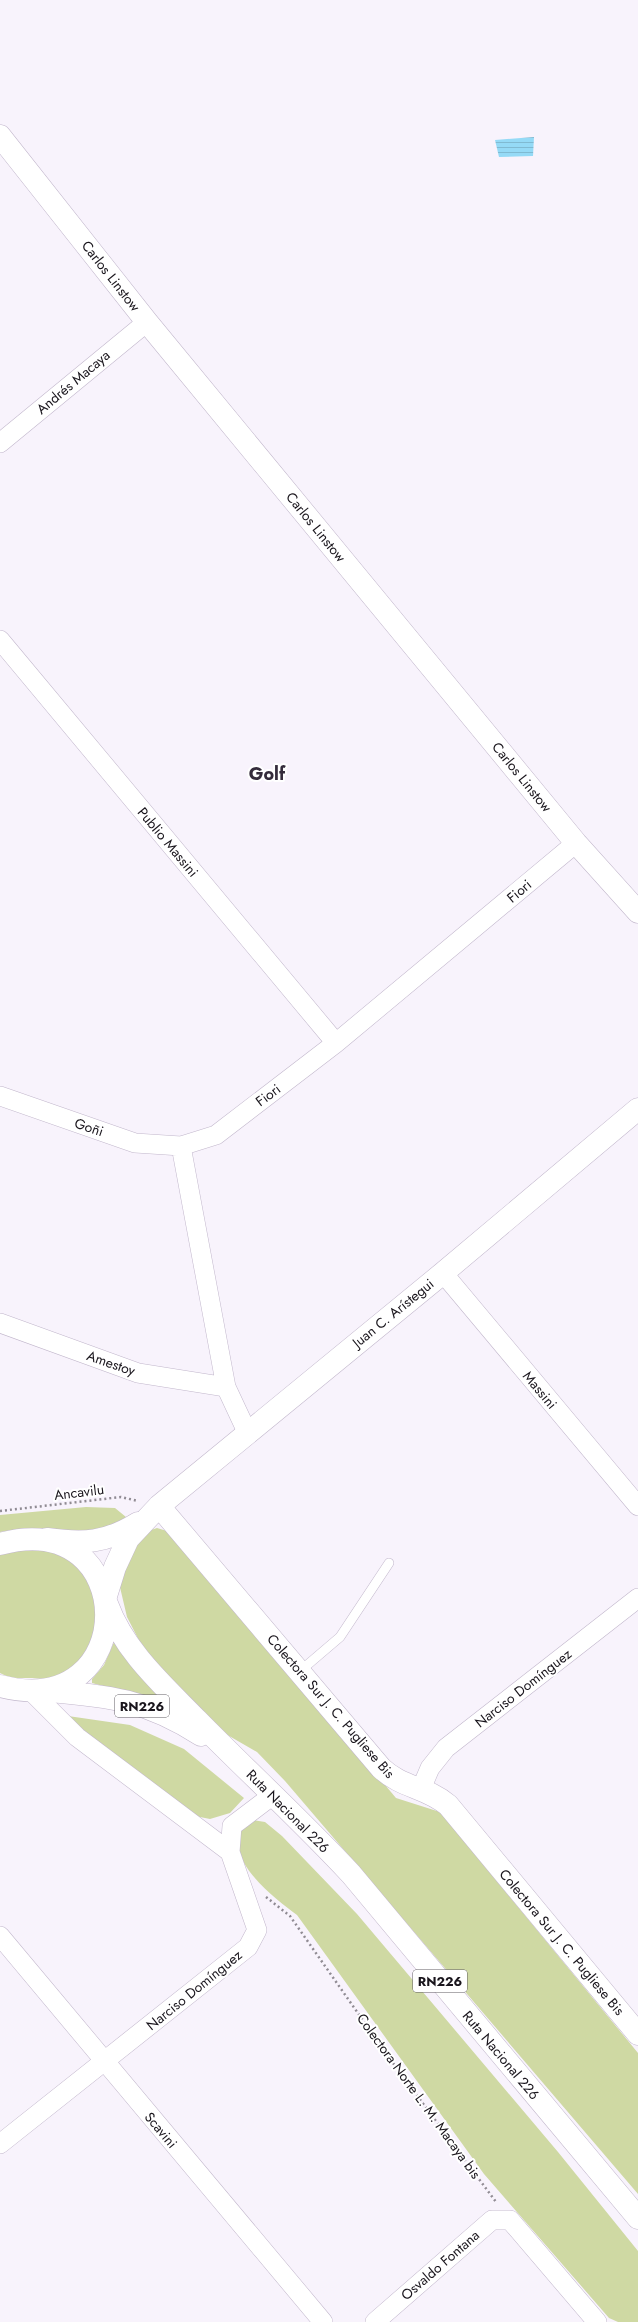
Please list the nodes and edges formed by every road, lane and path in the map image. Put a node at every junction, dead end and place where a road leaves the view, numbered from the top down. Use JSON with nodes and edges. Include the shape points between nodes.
{"nodes":[{"id":1,"x":0,"y":136,"type":"edge"},
{"id":2,"x":147,"y":322,"type":"junction"},
{"id":3,"x":0,"y":443,"type":"edge"},
{"id":4,"x":0,"y":640,"type":"edge"},
{"id":5,"x":576,"y":843,"type":"junction"},
{"id":6,"x":638,"y":912,"type":"edge"},
{"id":7,"x":336,"y":1043,"type":"junction"},
{"id":8,"x":0,"y":1096,"type":"edge"},
{"id":9,"x":638,"y":1109,"type":"edge"},
{"id":10,"x":181,"y":1146,"type":"junction"},
{"id":11,"x":443,"y":1273,"type":"junction"},
{"id":12,"x":0,"y":1323,"type":"edge"},
{"id":13,"x":226,"y":1387,"type":"junction"},
{"id":14,"x":248,"y":1434,"type":"junction"},
{"id":15,"x":638,"y":1506,"type":"edge"},
{"id":16,"x":0,"y":1511,"type":"edge"},
{"id":17,"x":154,"y":1512,"type":"junction"},
{"id":18,"x":43,"y":1538,"type":"junction"},
{"id":19,"x":0,"y":1544,"type":"edge"},
{"id":20,"x":389,"y":1563,"type":"dead end"},
{"id":21,"x":638,"y":1598,"type":"edge"},
{"id":22,"x":106,"y":1600,"type":"junction"},
{"id":23,"x":299,"y":1672,"type":"junction"},
{"id":24,"x":0,"y":1686,"type":"edge"},
{"id":25,"x":37,"y":1691,"type":"junction"},
{"id":26,"x":231,"y":1754,"type":"junction"},
{"id":27,"x":421,"y":1789,"type":"junction"},
{"id":28,"x":273,"y":1795,"type":"junction"},
{"id":29,"x":230,"y":1852,"type":"junction"},
{"id":30,"x":260,"y":1893,"type":"dead end"},
{"id":31,"x":0,"y":1936,"type":"edge"},
{"id":32,"x":638,"y":2034,"type":"edge"},
{"id":33,"x":104,"y":2063,"type":"junction"},
{"id":34,"x":0,"y":2144,"type":"edge"},
{"id":35,"x":638,"y":2218,"type":"edge"},
{"id":36,"x":510,"y":2220,"type":"junction"},
{"id":37,"x":323,"y":2322,"type":"edge"},
{"id":38,"x":375,"y":2322,"type":"edge"},
{"id":39,"x":597,"y":2322,"type":"edge"}],
"edges":[{"from":1,"to":2,"type":"main road","name":"Carlos Linstow"},
{"from":2,"to":3,"type":"street","name":"Andrés Macaya"},
{"from":2,"to":5,"type":"main road","name":"Carlos Linstow"},
{"from":4,"to":7,"type":"street","name":"Publio Massini"},
{"from":5,"to":6,"type":"main road","name":"Carlos Linstow"},
{"from":5,"to":7,"type":"street","name":"Fiori"},
{"from":7,"to":10,"type":"street","name":"Fiori","via":[[216,1135]]},
{"from":8,"to":10,"type":"street","name":"Goñi","via":[[135,1143]]},
{"from":9,"to":11,"type":"main road","name":"Juan C. Arístegui"},
{"from":10,"to":13,"type":"street"},
{"from":11,"to":14,"type":"main road","name":"Juan C. Arístegui"},
{"from":11,"to":15,"type":"street","name":"Massini"},
{"from":12,"to":13,"type":"street","name":"Amestoy","via":[[138,1373]]},
{"from":13,"to":14,"type":"street"},
{"from":14,"to":17,"type":"main road","name":"Juan C. Arístegui"},
{"from":16,"to":17,"type":"path","name":"Ancavilu","via":[[121,1497]]},
{"from":17,"to":18,"type":"main road","name":"Juan C. Arístegui","via":[[118,1534],[93,1542]]},
{"from":17,"to":22,"type":"main road","name":"Juan C. Arístegui","via":[[123,1549]]},
{"from":17,"to":23,"type":"main road","name":"Colectora Sur J. C. Pugliese Bis"},
{"from":18,"to":19,"type":"main road","name":"Ruta Nacional 226","number":"RN226","via":[[20,1538]]},
{"from":18,"to":22,"type":"main road","name":"Ruta Nacional 226","number":"RN226","via":[[63,1545],[82,1557],[96,1573]]},
{"from":20,"to":23,"type":"lane","via":[[340,1637]]},
{"from":21,"to":27,"type":"street","name":"Narciso Domínguez","via":[[446,1748],[430,1768]]},
{"from":22,"to":25,"type":"main road","name":"Ruta Nacional 226","number":"RN226","via":[[107,1624],[93,1660],[79,1674],[62,1685]]},
{"from":22,"to":26,"type":"main road","name":"Ruta Nacional 226","number":"RN226","via":[[115,1623],[143,1664]]},
{"from":23,"to":27,"type":"main road","name":"Colectora Sur J. C. Pugliese Bis","via":[[389,1776],[398,1782]]},
{"from":24,"to":25,"type":"main road","name":"Ruta Nacional 226","number":"RN226","via":[[21,1691]]},
{"from":25,"to":26,"type":"main road","name":"Ruta Nacional 226","number":"RN226","via":[[103,1695],[158,1711],[191,1728]]},
{"from":25,"to":29,"type":"street","via":[[77,1737]]},
{"from":26,"to":28,"type":"main road","name":"Ruta Nacional 226","number":"RN226"},
{"from":27,"to":32,"type":"main road","name":"Colectora Sur J. C. Pugliese Bis","via":[[439,1798],[457,1814]]},
{"from":28,"to":29,"type":"street","name":"Narciso Domínguez","via":[[232,1826]]},
{"from":28,"to":35,"type":"main road","name":"Ruta Nacional 226","number":"RN226","via":[[351,1874]]},
{"from":29,"to":33,"type":"street","name":"Narciso Domínguez","via":[[257,1930],[248,1947]]},
{"from":30,"to":36,"type":"path","name":"Colectora Norte L. M. Macaya bis","via":[[290,1916],[390,2059]]},
{"from":31,"to":33,"type":"street","name":"Scavini"},
{"from":33,"to":34,"type":"street","name":"Narciso Domínguez"},
{"from":33,"to":37,"type":"street","name":"Scavini"},
{"from":36,"to":38,"type":"street","name":"Osvaldo Fontana","via":[[492,2220]]},
{"from":36,"to":39,"type":"street"}]}
